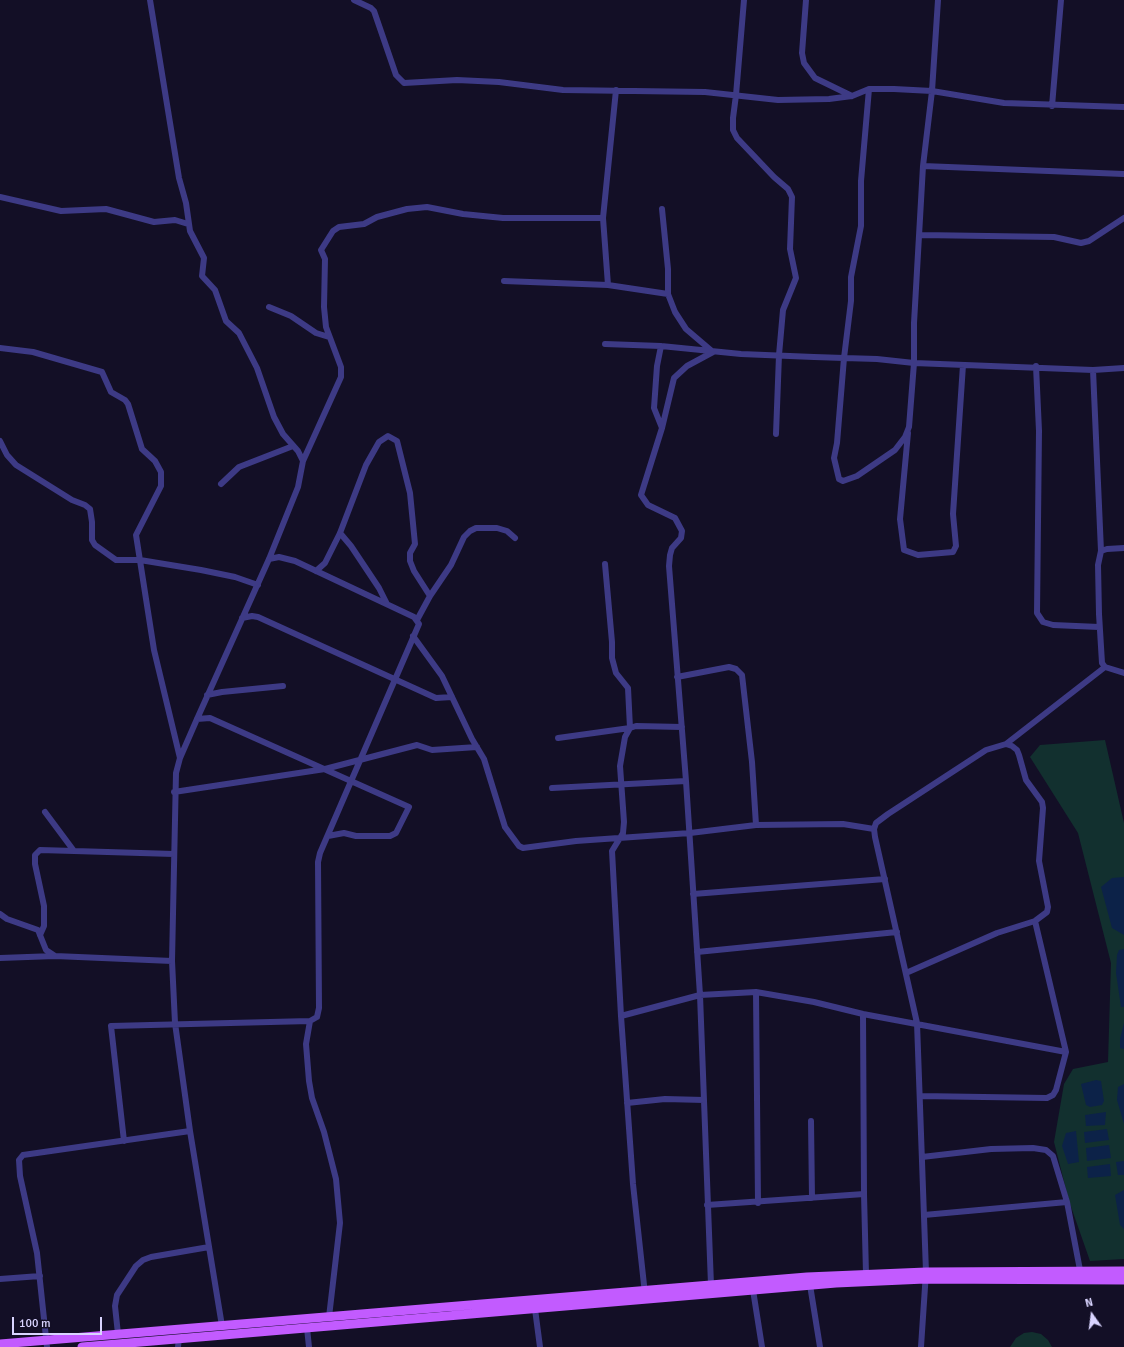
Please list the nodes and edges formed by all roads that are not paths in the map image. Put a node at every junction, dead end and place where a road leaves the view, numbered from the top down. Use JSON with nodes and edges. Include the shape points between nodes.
{"nodes":[{"id":1,"x":150,"y":0,"type":"edge"},
{"id":2,"x":354,"y":0,"type":"edge"},
{"id":3,"x":744,"y":0,"type":"edge"},
{"id":4,"x":806,"y":0,"type":"edge"},
{"id":5,"x":938,"y":0,"type":"edge"},
{"id":6,"x":1061,"y":0,"type":"edge"},
{"id":7,"x":869,"y":89,"type":"junction"},
{"id":8,"x":616,"y":90,"type":"junction"},
{"id":9,"x":932,"y":91,"type":"junction"},
{"id":10,"x":736,"y":95,"type":"junction"},
{"id":11,"x":852,"y":96,"type":"junction"},
{"id":12,"x":1052,"y":106,"type":"junction"},
{"id":13,"x":1124,"y":107,"type":"edge"},
{"id":14,"x":923,"y":166,"type":"junction"},
{"id":15,"x":1124,"y":174,"type":"edge"},
{"id":16,"x":0,"y":197,"type":"edge"},
{"id":17,"x":662,"y":209,"type":"dead end"},
{"id":18,"x":603,"y":218,"type":"junction"},
{"id":19,"x":1124,"y":218,"type":"edge"},
{"id":20,"x":188,"y":224,"type":"junction"},
{"id":21,"x":921,"y":235,"type":"junction"},
{"id":22,"x":504,"y":281,"type":"dead end"},
{"id":23,"x":608,"y":285,"type":"junction"},
{"id":24,"x":668,"y":294,"type":"junction"},
{"id":25,"x":269,"y":307,"type":"dead end"},
{"id":26,"x":329,"y":337,"type":"junction"},
{"id":27,"x":605,"y":344,"type":"dead end"},
{"id":28,"x":661,"y":346,"type":"junction"},
{"id":29,"x":0,"y":348,"type":"edge"},
{"id":30,"x":713,"y":352,"type":"junction"},
{"id":31,"x":779,"y":355,"type":"junction"},
{"id":32,"x":844,"y":358,"type":"junction"},
{"id":33,"x":914,"y":363,"type":"junction"},
{"id":34,"x":963,"y":365,"type":"junction"},
{"id":35,"x":1036,"y":366,"type":"junction"},
{"id":36,"x":1124,"y":368,"type":"edge"},
{"id":37,"x":1094,"y":370,"type":"junction"},
{"id":38,"x":909,"y":427,"type":"junction"},
{"id":39,"x":662,"y":428,"type":"junction"},
{"id":40,"x":776,"y":434,"type":"dead end"},
{"id":41,"x":0,"y":442,"type":"edge"},
{"id":42,"x":293,"y":446,"type":"junction"},
{"id":43,"x":303,"y":461,"type":"junction"},
{"id":44,"x":221,"y":484,"type":"dead end"},
{"id":45,"x":340,"y":532,"type":"junction"},
{"id":46,"x":515,"y":538,"type":"dead end"},
{"id":47,"x":1124,"y":548,"type":"edge"},
{"id":48,"x":1101,"y":551,"type":"junction"},
{"id":49,"x":269,"y":559,"type":"junction"},
{"id":50,"x":140,"y":560,"type":"junction"},
{"id":51,"x":605,"y":564,"type":"dead end"},
{"id":52,"x":316,"y":571,"type":"junction"},
{"id":53,"x":258,"y":585,"type":"junction"},
{"id":54,"x":430,"y":596,"type":"junction"},
{"id":55,"x":387,"y":604,"type":"junction"},
{"id":56,"x":242,"y":618,"type":"junction"},
{"id":57,"x":417,"y":620,"type":"junction"},
{"id":58,"x":1099,"y":627,"type":"junction"},
{"id":59,"x":413,"y":636,"type":"junction"},
{"id":60,"x":1105,"y":667,"type":"junction"},
{"id":61,"x":1124,"y":673,"type":"edge"},
{"id":62,"x":677,"y":677,"type":"junction"},
{"id":63,"x":395,"y":680,"type":"junction"},
{"id":64,"x":283,"y":686,"type":"dead end"},
{"id":65,"x":207,"y":695,"type":"junction"},
{"id":66,"x":452,"y":697,"type":"junction"},
{"id":67,"x":197,"y":719,"type":"junction"},
{"id":68,"x":682,"y":727,"type":"junction"},
{"id":69,"x":630,"y":728,"type":"junction"},
{"id":70,"x":558,"y":738,"type":"dead end"},
{"id":71,"x":1006,"y":744,"type":"junction"},
{"id":72,"x":477,"y":747,"type":"junction"},
{"id":73,"x":180,"y":758,"type":"junction"},
{"id":74,"x":360,"y":760,"type":"junction"},
{"id":75,"x":325,"y":769,"type":"junction"},
{"id":76,"x":351,"y":781,"type":"junction"},
{"id":77,"x":686,"y":781,"type":"junction"},
{"id":78,"x":622,"y":785,"type":"junction"},
{"id":79,"x":552,"y":788,"type":"dead end"},
{"id":80,"x":174,"y":792,"type":"junction"},
{"id":81,"x":45,"y":812,"type":"dead end"},
{"id":82,"x":756,"y":825,"type":"junction"},
{"id":83,"x":874,"y":829,"type":"junction"},
{"id":84,"x":690,"y":833,"type":"junction"},
{"id":85,"x":328,"y":836,"type":"junction"},
{"id":86,"x":618,"y":839,"type":"junction"},
{"id":87,"x":74,"y":851,"type":"junction"},
{"id":88,"x":174,"y":854,"type":"junction"},
{"id":89,"x":885,"y":879,"type":"junction"},
{"id":90,"x":693,"y":894,"type":"junction"},
{"id":91,"x":0,"y":914,"type":"edge"},
{"id":92,"x":1035,"y":921,"type":"junction"},
{"id":93,"x":897,"y":932,"type":"junction"},
{"id":94,"x":40,"y":935,"type":"junction"},
{"id":95,"x":697,"y":952,"type":"junction"},
{"id":96,"x":55,"y":956,"type":"junction"},
{"id":97,"x":0,"y":958,"type":"edge"},
{"id":98,"x":172,"y":961,"type":"junction"},
{"id":99,"x":906,"y":974,"type":"junction"},
{"id":100,"x":756,"y":992,"type":"junction"},
{"id":101,"x":700,"y":995,"type":"junction"},
{"id":102,"x":863,"y":1014,"type":"junction"},
{"id":103,"x":621,"y":1016,"type":"junction"},
{"id":104,"x":310,"y":1021,"type":"junction"},
{"id":105,"x":175,"y":1023,"type":"junction"},
{"id":106,"x":917,"y":1023,"type":"junction"},
{"id":107,"x":1066,"y":1052,"type":"junction"},
{"id":108,"x":920,"y":1096,"type":"junction"},
{"id":109,"x":704,"y":1100,"type":"junction"},
{"id":110,"x":627,"y":1103,"type":"junction"},
{"id":111,"x":811,"y":1121,"type":"dead end"},
{"id":112,"x":190,"y":1131,"type":"junction"},
{"id":113,"x":124,"y":1141,"type":"junction"},
{"id":114,"x":922,"y":1157,"type":"junction"},
{"id":115,"x":864,"y":1194,"type":"junction"},
{"id":116,"x":812,"y":1198,"type":"junction"},
{"id":117,"x":1067,"y":1202,"type":"junction"},
{"id":118,"x":758,"y":1203,"type":"junction"},
{"id":119,"x":707,"y":1205,"type":"junction"},
{"id":120,"x":924,"y":1214,"type":"junction"},
{"id":121,"x":209,"y":1247,"type":"junction"},
{"id":122,"x":1080,"y":1270,"type":"junction"},
{"id":123,"x":1124,"y":1271,"type":"edge"},
{"id":124,"x":866,"y":1274,"type":"junction"},
{"id":125,"x":926,"y":1275,"type":"junction"},
{"id":126,"x":40,"y":1276,"type":"junction"},
{"id":127,"x":0,"y":1279,"type":"edge"},
{"id":128,"x":1124,"y":1280,"type":"edge"},
{"id":129,"x":711,"y":1284,"type":"junction"},
{"id":130,"x":810,"y":1285,"type":"junction"},
{"id":131,"x":753,"y":1290,"type":"junction"},
{"id":132,"x":645,"y":1296,"type":"junction"},
{"id":133,"x":535,"y":1309,"type":"junction"},
{"id":134,"x":329,"y":1317,"type":"junction"},
{"id":135,"x":222,"y":1326,"type":"junction"},
{"id":136,"x":307,"y":1328,"type":"junction"},
{"id":137,"x":118,"y":1334,"type":"junction"},
{"id":138,"x":178,"y":1343,"type":"edge"},
{"id":139,"x":0,"y":1344,"type":"edge"},
{"id":140,"x":47,"y":1344,"type":"edge"},
{"id":141,"x":82,"y":1347,"type":"edge"},
{"id":142,"x":309,"y":1347,"type":"edge"},
{"id":143,"x":540,"y":1347,"type":"edge"},
{"id":144,"x":762,"y":1347,"type":"edge"},
{"id":145,"x":820,"y":1347,"type":"edge"},
{"id":146,"x":921,"y":1347,"type":"edge"}],
"edges":[{"from":1,"to":20,"type":"street"},
{"from":2,"to":8,"type":"street","via":[[374,11],[396,75],[404,82],[457,80],[563,90]]},
{"from":3,"to":10,"type":"street"},
{"from":4,"to":11,"type":"street","via":[[802,53],[804,63],[815,78]]},
{"from":5,"to":9,"type":"street"},
{"from":6,"to":12,"type":"street"},
{"from":7,"to":9,"type":"street"},
{"from":7,"to":11,"type":"street"},
{"from":7,"to":32,"type":"street","via":[[860,181],[860,226],[851,277]]},
{"from":8,"to":10,"type":"street","via":[[676,90]]},
{"from":8,"to":18,"type":"street"},
{"from":9,"to":12,"type":"street","via":[[1004,103]]},
{"from":9,"to":14,"type":"street"},
{"from":10,"to":11,"type":"street","via":[[778,100]]},
{"from":10,"to":31,"type":"street","via":[[733,130],[737,138],[774,178],[788,189],[792,197],[790,249],[796,278],[783,310]]},
{"from":12,"to":13,"type":"street"},
{"from":14,"to":15,"type":"street"},
{"from":14,"to":21,"type":"street"},
{"from":16,"to":20,"type":"street","via":[[61,212],[106,210],[154,222],[175,220]]},
{"from":17,"to":24,"type":"street"},
{"from":18,"to":23,"type":"street"},
{"from":18,"to":26,"type":"street","via":[[503,218],[426,207],[377,217],[364,224],[337,228],[321,250],[325,260],[324,307]]},
{"from":19,"to":21,"type":"street","via":[[1089,241],[1080,243],[1054,237]]},
{"from":20,"to":42,"type":"street","via":[[204,258],[202,276],[215,290],[226,322],[239,333],[249,351],[274,417]]},
{"from":21,"to":33,"type":"street","via":[[914,323]]},
{"from":22,"to":23,"type":"street"},
{"from":23,"to":24,"type":"street"},
{"from":24,"to":30,"type":"street","via":[[675,312],[686,329]]},
{"from":25,"to":26,"type":"street","via":[[291,316],[316,333]]},
{"from":26,"to":43,"type":"street","via":[[341,367],[341,377]]},
{"from":27,"to":28,"type":"street"},
{"from":28,"to":30,"type":"street"},
{"from":28,"to":39,"type":"street","via":[[654,408]]},
{"from":29,"to":50,"type":"street","via":[[33,352],[99,370],[105,376],[111,392],[128,404],[142,449],[162,472],[161,486],[137,530],[136,541]]},
{"from":30,"to":31,"type":"street"},
{"from":30,"to":39,"type":"street","via":[[687,366],[674,378]]},
{"from":31,"to":32,"type":"street"},
{"from":31,"to":40,"type":"street"},
{"from":32,"to":33,"type":"street"},
{"from":32,"to":38,"type":"street","via":[[834,458],[839,479],[843,481],[857,476],[895,450]]},
{"from":33,"to":34,"type":"street"},
{"from":33,"to":38,"type":"street"},
{"from":34,"to":35,"type":"street"},
{"from":34,"to":38,"type":"street","via":[[953,514],[956,546],[953,552],[918,555],[904,550],[900,519]]},
{"from":35,"to":37,"type":"street"},
{"from":35,"to":58,"type":"street","via":[[1039,431],[1037,613],[1044,622],[1053,625]]},
{"from":36,"to":37,"type":"street"},
{"from":37,"to":48,"type":"street"},
{"from":39,"to":62,"type":"street","via":[[641,495],[648,505],[675,518],[682,531],[681,538],[672,548],[669,566]]},
{"from":41,"to":50,"type":"street","via":[[16,465],[90,509],[92,540],[95,545],[116,560]]},
{"from":42,"to":43,"type":"street"},
{"from":42,"to":44,"type":"street","via":[[240,467]]},
{"from":43,"to":49,"type":"street","via":[[298,487]]},
{"from":45,"to":52,"type":"street","via":[[325,563]]},
{"from":45,"to":54,"type":"street","via":[[366,465],[379,442],[390,436],[397,441],[410,493],[415,544],[410,553],[410,561]]},
{"from":45,"to":55,"type":"street","via":[[379,588]]},
{"from":46,"to":54,"type":"street","via":[[507,531],[497,528],[476,528],[470,531],[464,537],[452,565]]},
{"from":47,"to":48,"type":"street"},
{"from":48,"to":58,"type":"street","via":[[1098,565]]},
{"from":49,"to":52,"type":"street","via":[[287,558]]},
{"from":49,"to":53,"type":"street"},
{"from":50,"to":53,"type":"street","via":[[228,575]]},
{"from":50,"to":73,"type":"street","via":[[154,650]]},
{"from":51,"to":69,"type":"street","via":[[612,658],[616,673],[628,688]]},
{"from":52,"to":55,"type":"street"},
{"from":53,"to":56,"type":"street"},
{"from":54,"to":57,"type":"street"},
{"from":55,"to":57,"type":"street"},
{"from":56,"to":63,"type":"street","via":[[258,617]]},
{"from":56,"to":65,"type":"street"},
{"from":57,"to":59,"type":"street","via":[[419,624]]},
{"from":58,"to":60,"type":"street","via":[[1102,663]]},
{"from":59,"to":63,"type":"street"},
{"from":59,"to":66,"type":"street","via":[[434,662]]},
{"from":60,"to":61,"type":"street"},
{"from":60,"to":71,"type":"street"},
{"from":62,"to":68,"type":"street"},
{"from":62,"to":82,"type":"street","via":[[729,667],[742,675]]},
{"from":63,"to":66,"type":"street","via":[[436,698]]},
{"from":63,"to":74,"type":"street"},
{"from":64,"to":65,"type":"street"},
{"from":65,"to":67,"type":"street"},
{"from":66,"to":72,"type":"street"},
{"from":67,"to":73,"type":"street"},
{"from":67,"to":75,"type":"street","via":[[210,718]]},
{"from":68,"to":69,"type":"street"},
{"from":68,"to":77,"type":"street"},
{"from":69,"to":70,"type":"street"},
{"from":69,"to":78,"type":"street","via":[[625,737],[620,766]]},
{"from":71,"to":83,"type":"street","via":[[986,750],[888,814],[876,823]]},
{"from":71,"to":92,"type":"street","via":[[1017,750],[1026,780],[1042,802],[1043,808],[1039,861],[1048,907],[1047,912]]},
{"from":72,"to":74,"type":"street","via":[[432,750],[417,744]]},
{"from":72,"to":86,"type":"street","via":[[484,759],[505,827],[519,846],[523,848]]},
{"from":73,"to":80,"type":"street"},
{"from":74,"to":75,"type":"street"},
{"from":74,"to":76,"type":"street"},
{"from":75,"to":76,"type":"street"},
{"from":75,"to":80,"type":"street"},
{"from":76,"to":85,"type":"street"},
{"from":76,"to":85,"type":"street","via":[[408,806],[410,810],[396,833],[390,836],[356,836],[344,833]]},
{"from":77,"to":78,"type":"street"},
{"from":77,"to":84,"type":"street"},
{"from":78,"to":79,"type":"street"},
{"from":78,"to":86,"type":"street","via":[[624,822],[623,833]]},
{"from":80,"to":88,"type":"street"},
{"from":81,"to":87,"type":"street"},
{"from":82,"to":83,"type":"street","via":[[843,824]]},
{"from":82,"to":84,"type":"street"},
{"from":83,"to":89,"type":"street"},
{"from":84,"to":86,"type":"street"},
{"from":84,"to":90,"type":"street"},
{"from":85,"to":104,"type":"street","via":[[318,862],[319,1008],[317,1017]]},
{"from":86,"to":103,"type":"street","via":[[612,859]]},
{"from":87,"to":88,"type":"street"},
{"from":87,"to":94,"type":"street","via":[[40,850],[35,856],[44,906],[44,926]]},
{"from":88,"to":98,"type":"street"},
{"from":89,"to":90,"type":"street"},
{"from":89,"to":93,"type":"street"},
{"from":90,"to":95,"type":"street"},
{"from":91,"to":94,"type":"street","via":[[6,919],[33,927]]},
{"from":92,"to":99,"type":"street","via":[[997,933]]},
{"from":92,"to":107,"type":"street"},
{"from":93,"to":95,"type":"street"},
{"from":93,"to":99,"type":"street"},
{"from":94,"to":96,"type":"street","via":[[46,950]]},
{"from":95,"to":101,"type":"street"},
{"from":96,"to":97,"type":"street"},
{"from":96,"to":98,"type":"street"},
{"from":98,"to":105,"type":"street"},
{"from":99,"to":106,"type":"street"},
{"from":100,"to":101,"type":"street"},
{"from":100,"to":102,"type":"street"},
{"from":100,"to":118,"type":"street"},
{"from":101,"to":103,"type":"street"},
{"from":101,"to":109,"type":"street"},
{"from":102,"to":106,"type":"street"},
{"from":102,"to":115,"type":"street"},
{"from":103,"to":110,"type":"street"},
{"from":104,"to":105,"type":"street"},
{"from":104,"to":134,"type":"street","via":[[306,1044],[309,1081],[336,1179],[340,1223]]},
{"from":105,"to":112,"type":"street"},
{"from":105,"to":113,"type":"street","via":[[111,1026]]},
{"from":106,"to":107,"type":"street"},
{"from":106,"to":108,"type":"street"},
{"from":107,"to":108,"type":"street","via":[[1056,1090],[1047,1098]]},
{"from":108,"to":114,"type":"street"},
{"from":109,"to":110,"type":"street","via":[[665,1099]]},
{"from":109,"to":119,"type":"street"},
{"from":110,"to":132,"type":"street"},
{"from":111,"to":116,"type":"street"},
{"from":112,"to":113,"type":"street"},
{"from":112,"to":121,"type":"street"},
{"from":113,"to":126,"type":"street","via":[[23,1156],[19,1160]]},
{"from":114,"to":117,"type":"street","via":[[991,1149],[1046,1150],[1053,1156]]},
{"from":114,"to":120,"type":"street"},
{"from":115,"to":116,"type":"street"},
{"from":115,"to":124,"type":"street"},
{"from":116,"to":118,"type":"street"},
{"from":117,"to":120,"type":"street"},
{"from":117,"to":122,"type":"street"},
{"from":118,"to":119,"type":"street"},
{"from":119,"to":129,"type":"street"},
{"from":120,"to":125,"type":"street"},
{"from":121,"to":135,"type":"street"},
{"from":121,"to":137,"type":"street","via":[[151,1257],[136,1266],[117,1295],[115,1306]]},
{"from":122,"to":123,"type":"main road"},
{"from":122,"to":125,"type":"main road"},
{"from":124,"to":125,"type":"main road"},
{"from":124,"to":129,"type":"main road"},
{"from":125,"to":128,"type":"main road"},
{"from":125,"to":130,"type":"main road"},
{"from":125,"to":146,"type":"street"},
{"from":126,"to":127,"type":"street"},
{"from":126,"to":140,"type":"street"},
{"from":129,"to":132,"type":"main road"},
{"from":130,"to":131,"type":"main road"},
{"from":130,"to":145,"type":"street"},
{"from":131,"to":132,"type":"main road"},
{"from":131,"to":144,"type":"street"},
{"from":132,"to":133,"type":"main road"},
{"from":132,"to":134,"type":"main road"},
{"from":133,"to":136,"type":"main road"},
{"from":133,"to":143,"type":"street"},
{"from":134,"to":135,"type":"main road"},
{"from":135,"to":137,"type":"main road"},
{"from":136,"to":138,"type":"main road"},
{"from":136,"to":142,"type":"street"},
{"from":137,"to":140,"type":"main road"},
{"from":138,"to":141,"type":"main road"},
{"from":139,"to":140,"type":"main road"}]}
